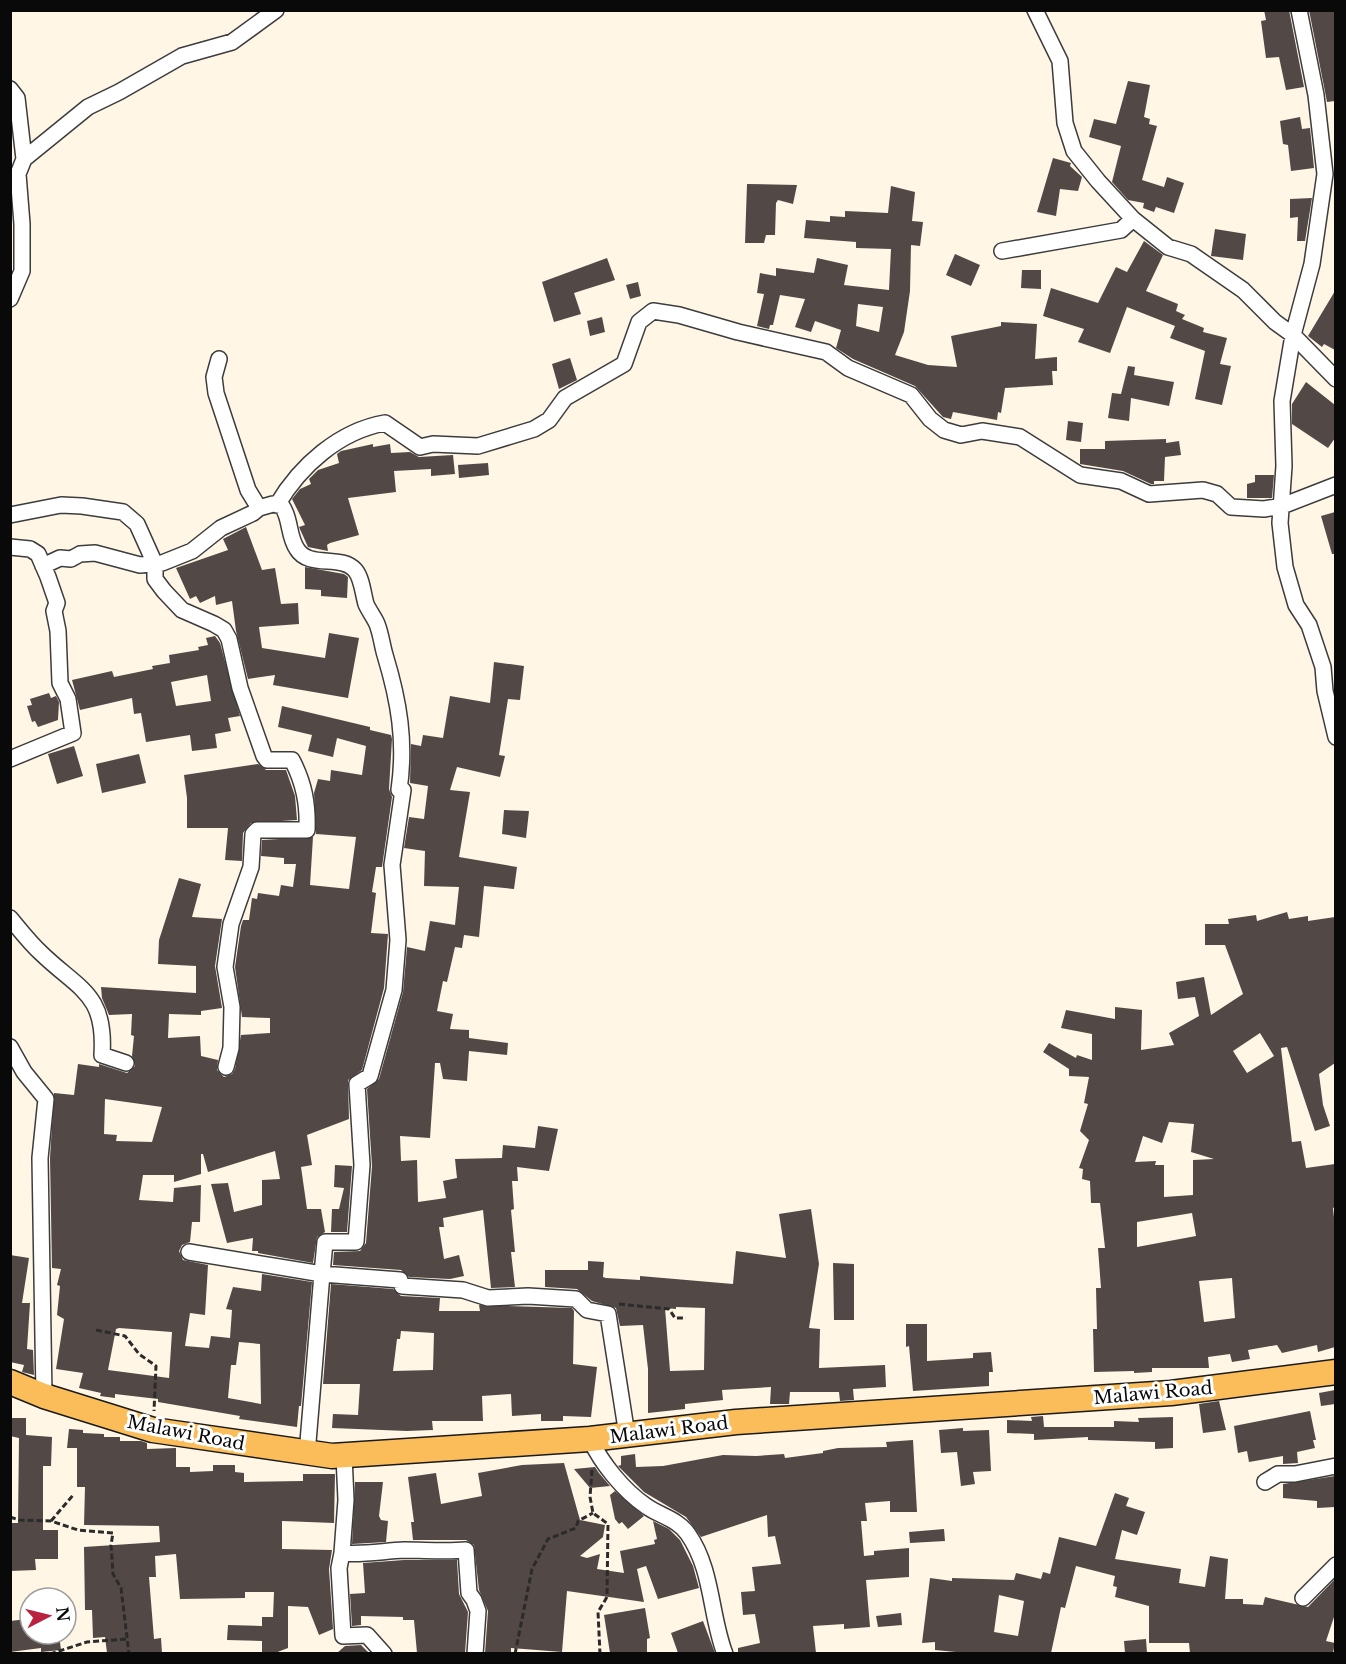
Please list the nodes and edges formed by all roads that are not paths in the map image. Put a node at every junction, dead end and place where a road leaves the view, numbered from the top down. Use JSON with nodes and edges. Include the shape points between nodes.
{"nodes":[{"id":1,"x":276,"y":10,"type":"edge"},
{"id":2,"x":1035,"y":10,"type":"edge"},
{"id":3,"x":1299,"y":10,"type":"edge"},
{"id":4,"x":10,"y":88,"type":"edge"},
{"id":5,"x":24,"y":159,"type":"junction"},
{"id":6,"x":1133,"y":219,"type":"junction"},
{"id":7,"x":1002,"y":251,"type":"dead end"},
{"id":8,"x":10,"y":299,"type":"edge"},
{"id":9,"x":1293,"y":335,"type":"junction"},
{"id":10,"x":219,"y":358,"type":"dead end"},
{"id":11,"x":1335,"y":379,"type":"edge"},
{"id":12,"x":1335,"y":485,"type":"edge"},
{"id":13,"x":277,"y":505,"type":"junction"},
{"id":14,"x":1282,"y":506,"type":"junction"},
{"id":15,"x":259,"y":508,"type":"junction"},
{"id":16,"x":10,"y":515,"type":"edge"},
{"id":17,"x":10,"y":547,"type":"edge"},
{"id":18,"x":155,"y":564,"type":"junction"},
{"id":19,"x":43,"y":566,"type":"junction"},
{"id":20,"x":1335,"y":737,"type":"edge"},
{"id":21,"x":10,"y":759,"type":"edge"},
{"id":22,"x":10,"y":918,"type":"edge"},
{"id":23,"x":10,"y":1047,"type":"edge"},
{"id":24,"x":126,"y":1064,"type":"dead end"},
{"id":25,"x":226,"y":1067,"type":"dead end"},
{"id":26,"x":189,"y":1252,"type":"dead end"},
{"id":27,"x":322,"y":1274,"type":"junction"},
{"id":28,"x":1335,"y":1372,"type":"edge"},
{"id":29,"x":10,"y":1382,"type":"edge"},
{"id":30,"x":44,"y":1396,"type":"junction"},
{"id":31,"x":627,"y":1435,"type":"junction"},
{"id":32,"x":595,"y":1449,"type":"junction"},
{"id":33,"x":307,"y":1454,"type":"junction"},
{"id":34,"x":344,"y":1456,"type":"junction"},
{"id":35,"x":1335,"y":1466,"type":"edge"},
{"id":36,"x":1265,"y":1482,"type":"dead end"},
{"id":37,"x":342,"y":1552,"type":"junction"},
{"id":38,"x":1335,"y":1565,"type":"edge"},
{"id":39,"x":1303,"y":1598,"type":"dead end"},
{"id":40,"x":384,"y":1653,"type":"edge"},
{"id":41,"x":476,"y":1653,"type":"edge"},
{"id":42,"x":725,"y":1653,"type":"edge"}],
"edges":[{"from":1,"to":5,"type":"street","via":[[232,42],[182,56],[88,106]]},
{"from":2,"to":6,"type":"street","via":[[1060,62],[1065,123],[1074,151]]},
{"from":3,"to":9,"type":"street","via":[[1316,95],[1325,174],[1312,264]]},
{"from":4,"to":5,"type":"street","via":[[17,98]]},
{"from":5,"to":8,"type":"street","via":[[18,174],[22,271]]},
{"from":6,"to":7,"type":"street","via":[[1121,230]]},
{"from":6,"to":9,"type":"street","via":[[1168,247],[1191,254],[1243,290]]},
{"from":9,"to":11,"type":"street"},
{"from":9,"to":14,"type":"street","via":[[1282,401]]},
{"from":10,"to":15,"type":"street","via":[[214,377],[216,393],[248,490]]},
{"from":12,"to":14,"type":"street"},
{"from":13,"to":14,"type":"street","via":[[310,462],[366,427],[385,423],[420,447],[478,446],[534,429],[549,420],[566,398],[624,364],[639,322],[653,311],[826,352],[848,368],[911,395],[944,430],[961,435],[982,431],[1020,437],[1080,474],[1121,481],[1149,494],[1203,490],[1217,494],[1231,507]]},
{"from":13,"to":15,"type":"street"},
{"from":13,"to":27,"type":"street","via":[[288,514],[297,549],[310,559],[345,563],[358,574],[397,691],[404,763],[399,790],[403,790],[401,820],[396,826],[393,865],[398,940],[394,990],[370,1076],[357,1084],[362,1175],[356,1242],[325,1242]]},
{"from":14,"to":20,"type":"street","via":[[1285,567],[1296,605],[1309,625],[1323,667],[1324,691]]},
{"from":15,"to":18,"type":"street","via":[[220,528],[192,551]]},
{"from":16,"to":18,"type":"street","via":[[61,505],[123,512],[137,524]]},
{"from":17,"to":19,"type":"street","via":[[30,549],[38,554]]},
{"from":18,"to":19,"type":"street","via":[[127,563],[95,552],[60,558]]},
{"from":18,"to":25,"type":"street","via":[[155,579],[173,602],[195,618],[224,630],[233,646],[240,688],[264,756],[267,760],[292,760],[307,799],[307,830],[257,830],[254,834],[251,867],[231,924],[225,968],[232,1007],[231,1048]]},
{"from":19,"to":21,"type":"street","via":[[57,603],[54,611],[60,683],[68,699],[73,733]]},
{"from":22,"to":24,"type":"street","via":[[40,953],[78,983],[93,1002],[102,1023],[102,1055]]},
{"from":23,"to":30,"type":"street","via":[[46,1100],[40,1158]]},
{"from":26,"to":27,"type":"street"},
{"from":27,"to":31,"type":"street","via":[[400,1280],[402,1286],[463,1290],[488,1298],[576,1299],[587,1310],[608,1314]]},
{"from":27,"to":33,"type":"street"},
{"from":28,"to":31,"type":"main road","name":"Malawi Road","via":[[1171,1393],[736,1422]]},
{"from":29,"to":30,"type":"main road","name":"Malawi Road"},
{"from":30,"to":33,"type":"main road","name":"Malawi Road","via":[[153,1430]]},
{"from":31,"to":32,"type":"main road","name":"Malawi Road"},
{"from":32,"to":34,"type":"main road","name":"Malawi Road"},
{"from":32,"to":42,"type":"street","via":[[645,1505],[676,1522],[688,1534],[706,1572]]},
{"from":33,"to":34,"type":"main road","name":"Malawi Road"},
{"from":34,"to":37,"type":"street"},
{"from":35,"to":36,"type":"street","via":[[1278,1474]]},
{"from":37,"to":40,"type":"street","via":[[339,1568],[343,1636],[367,1635]]},
{"from":37,"to":41,"type":"street","via":[[360,1555],[375,1551],[466,1550],[469,1593],[477,1611]]},
{"from":38,"to":39,"type":"street"}]}
